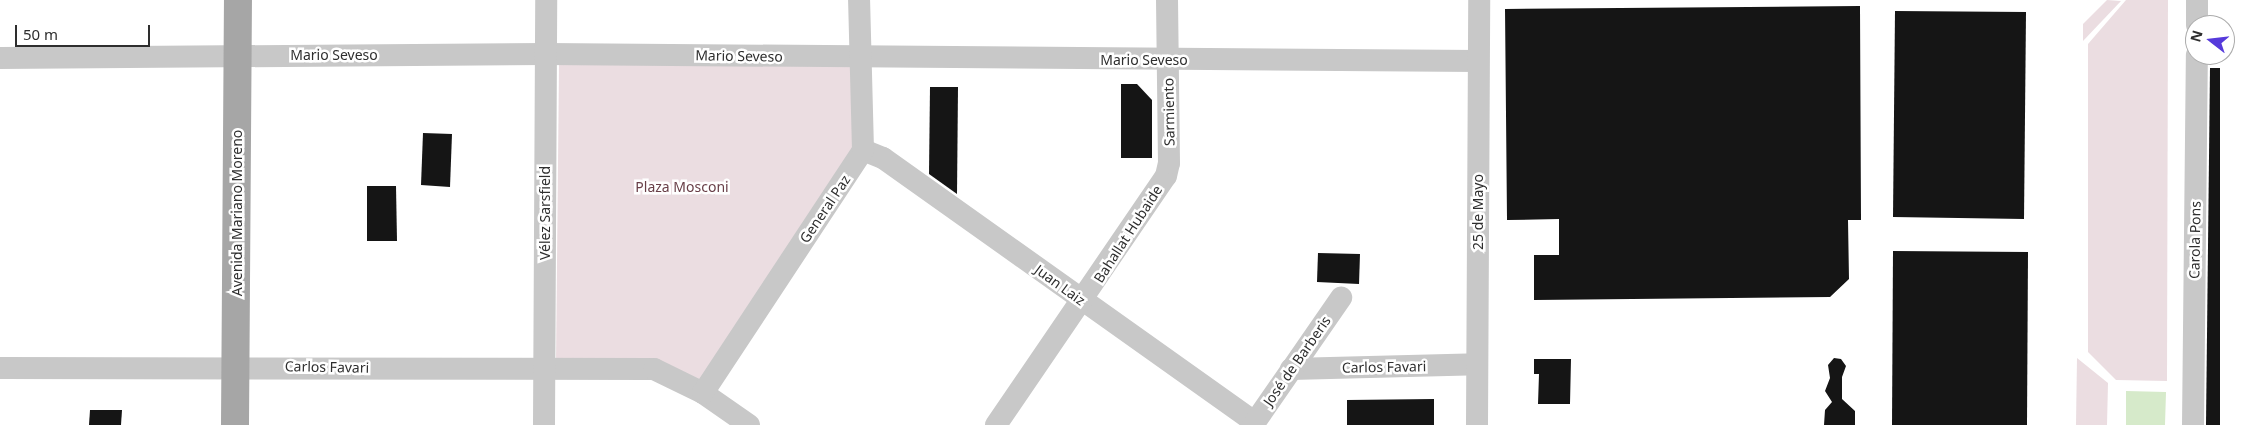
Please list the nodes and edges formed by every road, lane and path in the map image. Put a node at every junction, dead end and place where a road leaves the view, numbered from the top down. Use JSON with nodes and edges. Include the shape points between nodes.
{"nodes":[{"id":1,"x":238,"y":0,"type":"edge"},
{"id":2,"x":546,"y":0,"type":"edge"},
{"id":3,"x":859,"y":0,"type":"edge"},
{"id":4,"x":1167,"y":0,"type":"edge"},
{"id":5,"x":1479,"y":0,"type":"edge"},
{"id":6,"x":2197,"y":0,"type":"edge"},
{"id":7,"x":2197,"y":15,"type":"edge"},
{"id":8,"x":546,"y":54,"type":"junction"},
{"id":9,"x":237,"y":55,"type":"junction"},
{"id":10,"x":0,"y":58,"type":"edge"},
{"id":11,"x":860,"y":58,"type":"junction"},
{"id":12,"x":1168,"y":61,"type":"junction"},
{"id":13,"x":1478,"y":61,"type":"junction"},
{"id":14,"x":2197,"y":65,"type":"edge"},
{"id":15,"x":863,"y":150,"type":"junction"},
{"id":16,"x":1169,"y":163,"type":"joint"},
{"id":17,"x":1341,"y":298,"type":"dead end"},
{"id":18,"x":1083,"y":301,"type":"junction"},
{"id":19,"x":1477,"y":364,"type":"junction"},
{"id":20,"x":236,"y":366,"type":"junction"},
{"id":21,"x":0,"y":368,"type":"edge"},
{"id":22,"x":1291,"y":369,"type":"junction"},
{"id":23,"x":544,"y":370,"type":"junction"},
{"id":24,"x":703,"y":393,"type":"junction"},
{"id":25,"x":1254,"y":423,"type":"edge"},
{"id":26,"x":236,"y":425,"type":"edge"},
{"id":27,"x":544,"y":425,"type":"edge"},
{"id":28,"x":749,"y":425,"type":"edge"},
{"id":29,"x":996,"y":425,"type":"edge"},
{"id":30,"x":1477,"y":425,"type":"edge"},
{"id":31,"x":2193,"y":425,"type":"edge"}],
"edges":[{"from":1,"to":9,"type":"main road","name":"Avenida Mariano Moreno"},
{"from":2,"to":8,"type":"street","name":"Vélez Sarsfield"},
{"from":3,"to":11,"type":"street"},
{"from":4,"to":12,"type":"street","name":"Sarmiento"},
{"from":5,"to":13,"type":"street","name":"25 de Mayo"},
{"from":6,"to":7,"type":"street"},
{"from":8,"to":9,"type":"street","name":"Mario Seveso"},
{"from":8,"to":11,"type":"street","name":"Mario Seveso"},
{"from":8,"to":23,"type":"street","name":"Vélez Sarsfield"},
{"from":9,"to":10,"type":"street","name":"Mario Seveso"},
{"from":9,"to":20,"type":"main road","name":"Avenida Mariano Moreno"},
{"from":11,"to":12,"type":"street","name":"Mario Seveso"},
{"from":11,"to":15,"type":"street"},
{"from":12,"to":13,"type":"street","name":"Mario Seveso"},
{"from":12,"to":16,"type":"street","name":"Sarmiento"},
{"from":13,"to":19,"type":"street","name":"25 de Mayo"},
{"from":14,"to":31,"type":"street","name":"Carola Pons"},
{"from":15,"to":18,"type":"street","name":"Juan Laiz","via":[[883,158]]},
{"from":15,"to":24,"type":"street","name":"General Paz"},
{"from":16,"to":18,"type":"street","name":"Bahallat Hubaide","via":[[1166,176]]},
{"from":17,"to":22,"type":"street","name":"José de Barberis"},
{"from":18,"to":25,"type":"street","name":"Juan Laiz"},
{"from":18,"to":29,"type":"street","name":"Bahallat Hubaide"},
{"from":19,"to":22,"type":"street","name":"Carlos Favari"},
{"from":19,"to":30,"type":"street","name":"25 de Mayo"},
{"from":20,"to":21,"type":"street","name":"Carlos Favari"},
{"from":20,"to":23,"type":"street","name":"Carlos Favari"},
{"from":20,"to":26,"type":"main road","name":"Avenida Mariano Moreno"},
{"from":22,"to":25,"type":"street","name":"José de Barberis"},
{"from":23,"to":24,"type":"street","name":"Carlos Favari","via":[[654,369]]},
{"from":23,"to":27,"type":"street","name":"Vélez Sarsfield"},
{"from":24,"to":28,"type":"street"}]}
